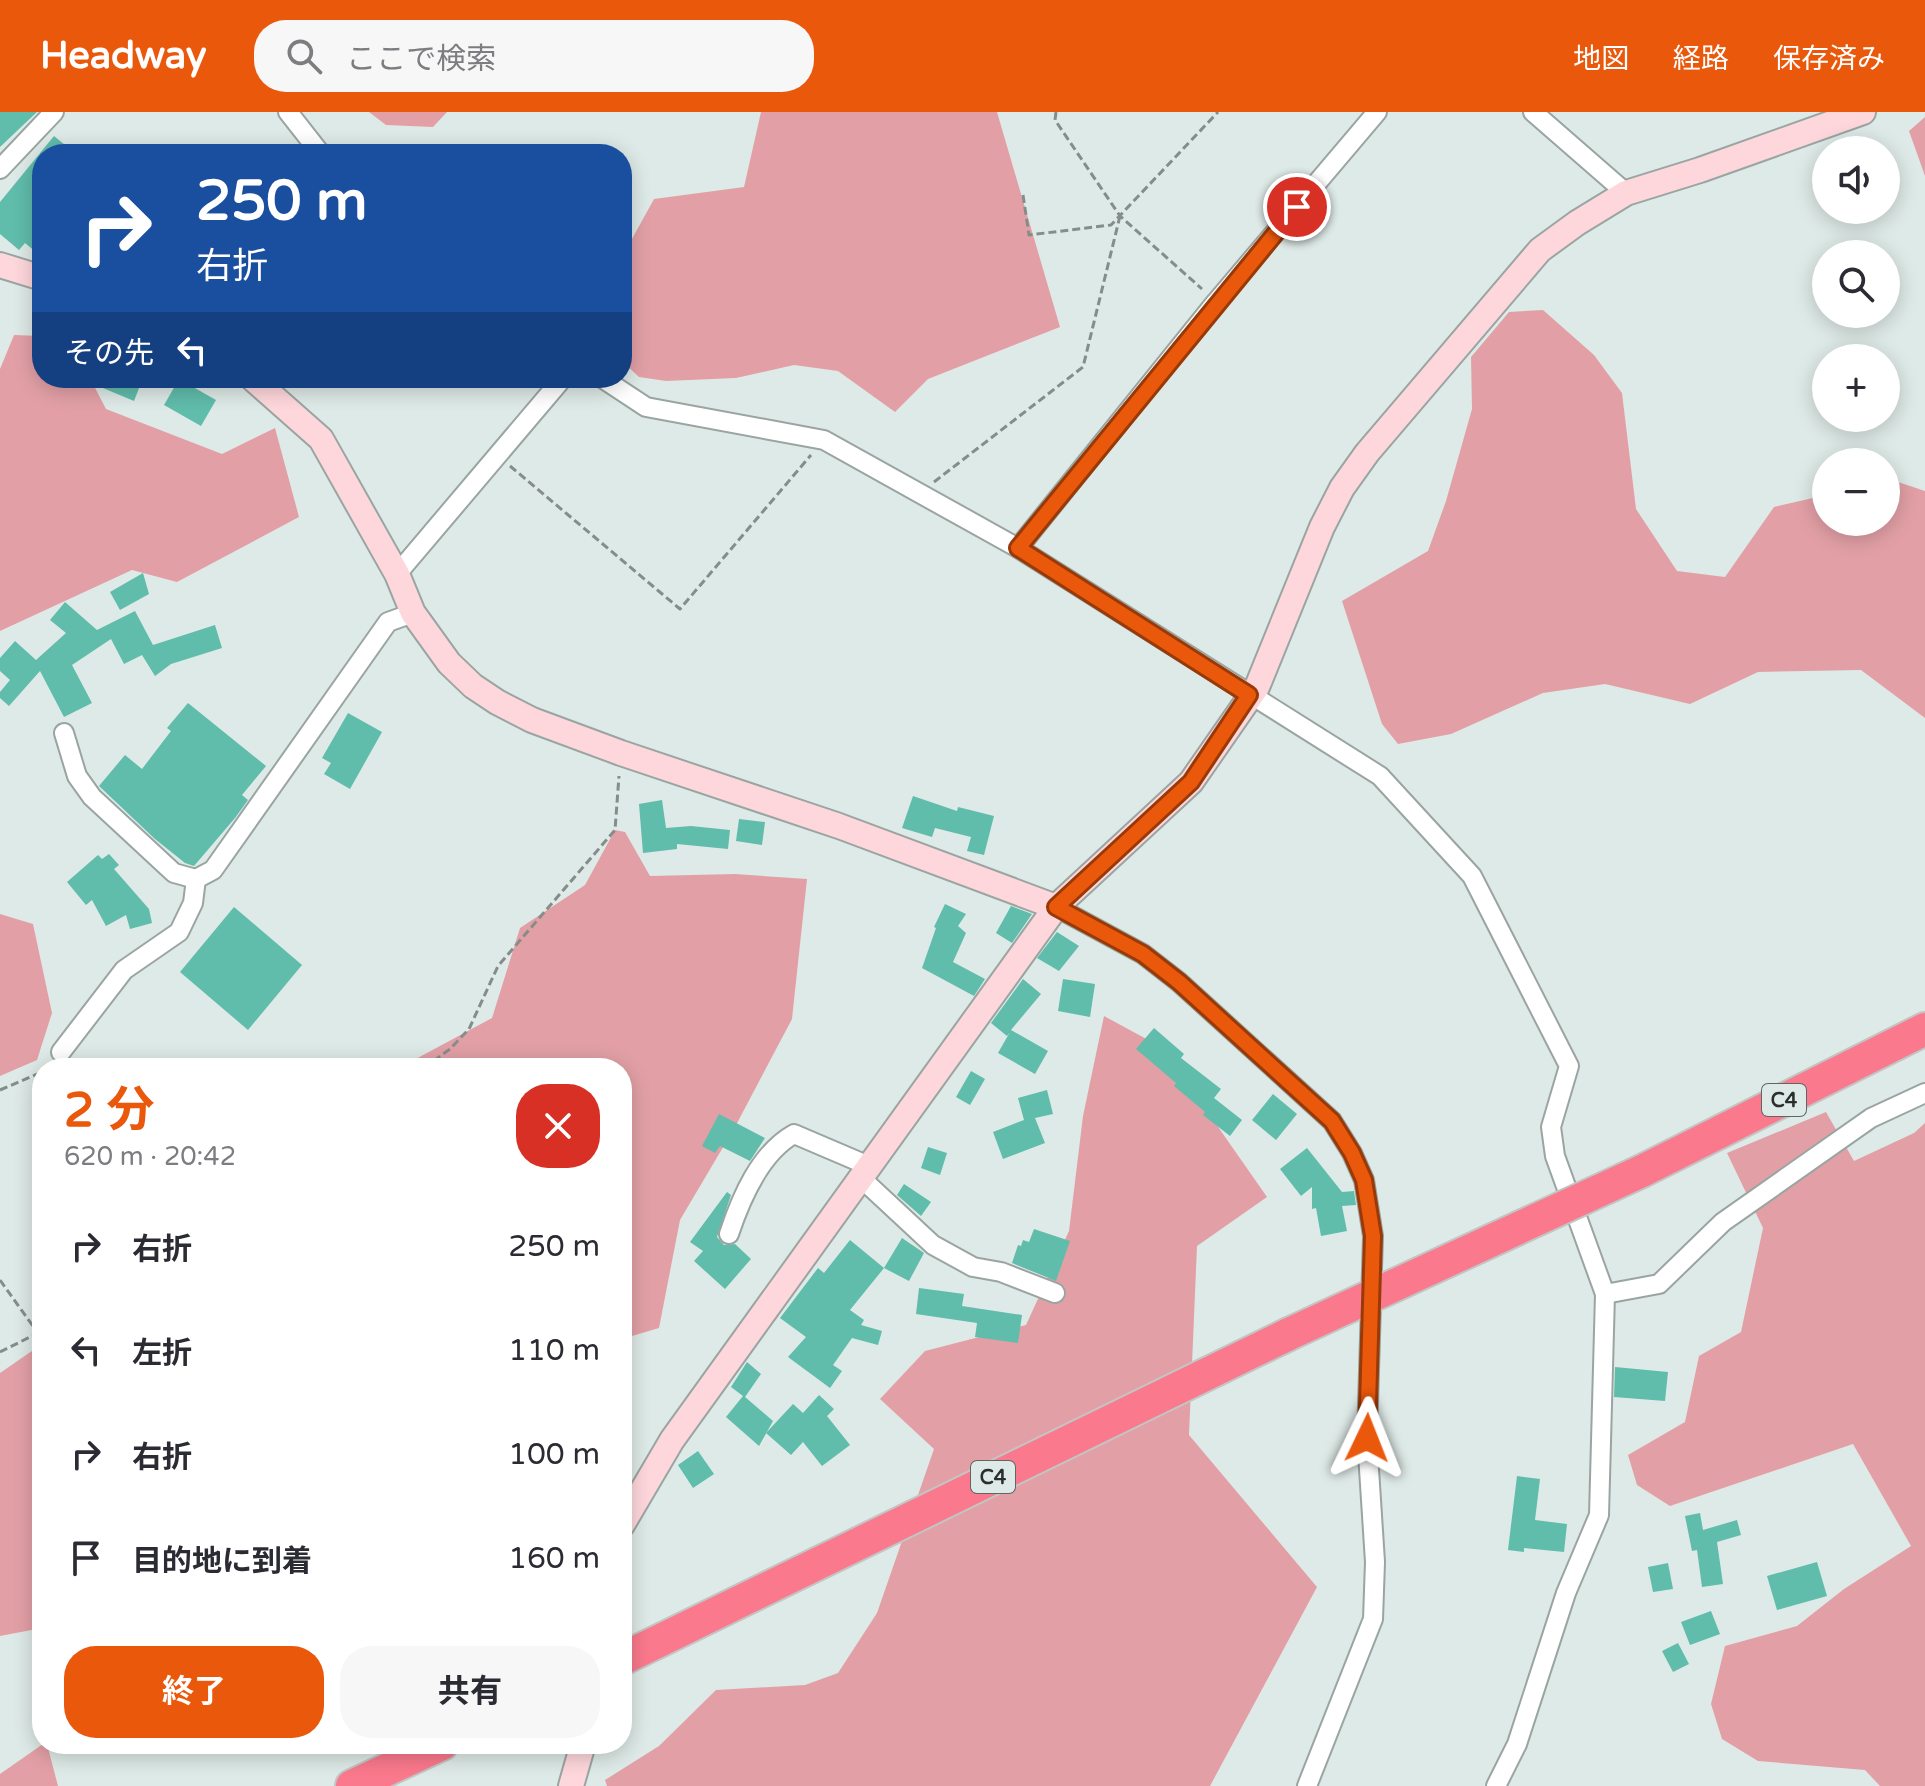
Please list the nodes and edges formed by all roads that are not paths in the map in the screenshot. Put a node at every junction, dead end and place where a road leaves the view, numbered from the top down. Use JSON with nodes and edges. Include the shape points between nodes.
{"nodes":[{"id":1,"x":54,"y":112,"type":"edge"},
{"id":2,"x":288,"y":112,"type":"edge"},
{"id":3,"x":1377,"y":112,"type":"edge"},
{"id":4,"x":1533,"y":112,"type":"edge"},
{"id":5,"x":1863,"y":112,"type":"edge"},
{"id":6,"x":313,"y":144,"type":"edge"},
{"id":7,"x":0,"y":169,"type":"edge"},
{"id":8,"x":1626,"y":193,"type":"junction"},
{"id":9,"x":0,"y":265,"type":"edge"},
{"id":10,"x":32,"y":275,"type":"edge"},
{"id":11,"x":266,"y":388,"type":"edge"},
{"id":12,"x":555,"y":388,"type":"edge"},
{"id":13,"x":617,"y":388,"type":"edge"},
{"id":14,"x":1018,"y":548,"type":"junction"},
{"id":15,"x":397,"y":574,"type":"junction"},
{"id":16,"x":413,"y":613,"type":"junction"},
{"id":17,"x":1249,"y":695,"type":"junction"},
{"id":18,"x":64,"y":733,"type":"dead end"},
{"id":19,"x":196,"y":879,"type":"junction"},
{"id":20,"x":1056,"y":907,"type":"junction"},
{"id":21,"x":1925,"y":1029,"type":"edge"},
{"id":22,"x":61,"y":1052,"type":"dead end"},
{"id":23,"x":1925,"y":1093,"type":"edge"},
{"id":24,"x":865,"y":1172,"type":"junction"},
{"id":25,"x":729,"y":1234,"type":"dead end"},
{"id":26,"x":1055,"y":1293,"type":"dead end"},
{"id":27,"x":1605,"y":1294,"type":"junction"},
{"id":28,"x":632,"y":1508,"type":"edge"},
{"id":29,"x":632,"y":1654,"type":"edge"},
{"id":30,"x":421,"y":1754,"type":"edge"},
{"id":31,"x":580,"y":1754,"type":"edge"},
{"id":32,"x":352,"y":1786,"type":"edge"},
{"id":33,"x":571,"y":1786,"type":"edge"},
{"id":34,"x":1307,"y":1786,"type":"edge"},
{"id":35,"x":1496,"y":1786,"type":"edge"}],
"edges":[{"from":1,"to":7,"type":"street"},
{"from":2,"to":6,"type":"street"},
{"from":3,"to":14,"type":"street"},
{"from":4,"to":8,"type":"street"},
{"from":5,"to":8,"type":"street"},
{"from":8,"to":17,"type":"street","via":[[1540,250],[1367,453],[1322,527],[1257,687]]},
{"from":9,"to":10,"type":"street"},
{"from":11,"to":15,"type":"street","via":[[321,439]]},
{"from":12,"to":15,"type":"street"},
{"from":13,"to":14,"type":"street","via":[[646,407],[824,440]]},
{"from":14,"to":17,"type":"street"},
{"from":15,"to":16,"type":"street"},
{"from":16,"to":19,"type":"street","via":[[388,622],[213,870]]},
{"from":16,"to":20,"type":"street","via":[[473,686],[532,720]]},
{"from":17,"to":20,"type":"street","via":[[1191,782]]},
{"from":17,"to":27,"type":"street","via":[[1380,776],[1472,876],[1569,1066],[1551,1127],[1555,1156]]},
{"from":18,"to":19,"type":"street","via":[[77,776],[92,797],[174,873]]},
{"from":19,"to":22,"type":"street","via":[[193,903],[179,932],[124,970]]},
{"from":20,"to":24,"type":"street"},
{"from":20,"to":34,"type":"street","via":[[1143,954],[1179,982],[1332,1121],[1364,1180],[1373,1236],[1367,1438],[1373,1619]]},
{"from":21,"to":29,"type":"highway","number":"C4","bridge":true,"via":[[1642,1171],[1109,1420]]},
{"from":23,"to":27,"type":"street","via":[[1871,1118],[1723,1222],[1659,1284]]},
{"from":24,"to":25,"type":"street","via":[[794,1134],[778,1143],[740,1201]]},
{"from":24,"to":26,"type":"street","via":[[933,1245],[973,1267]]},
{"from":24,"to":28,"type":"street","via":[[672,1440]]},
{"from":27,"to":35,"type":"street","via":[[1599,1515],[1566,1593],[1517,1744]]},
{"from":30,"to":32,"type":"highway"},
{"from":31,"to":33,"type":"street"}]}
